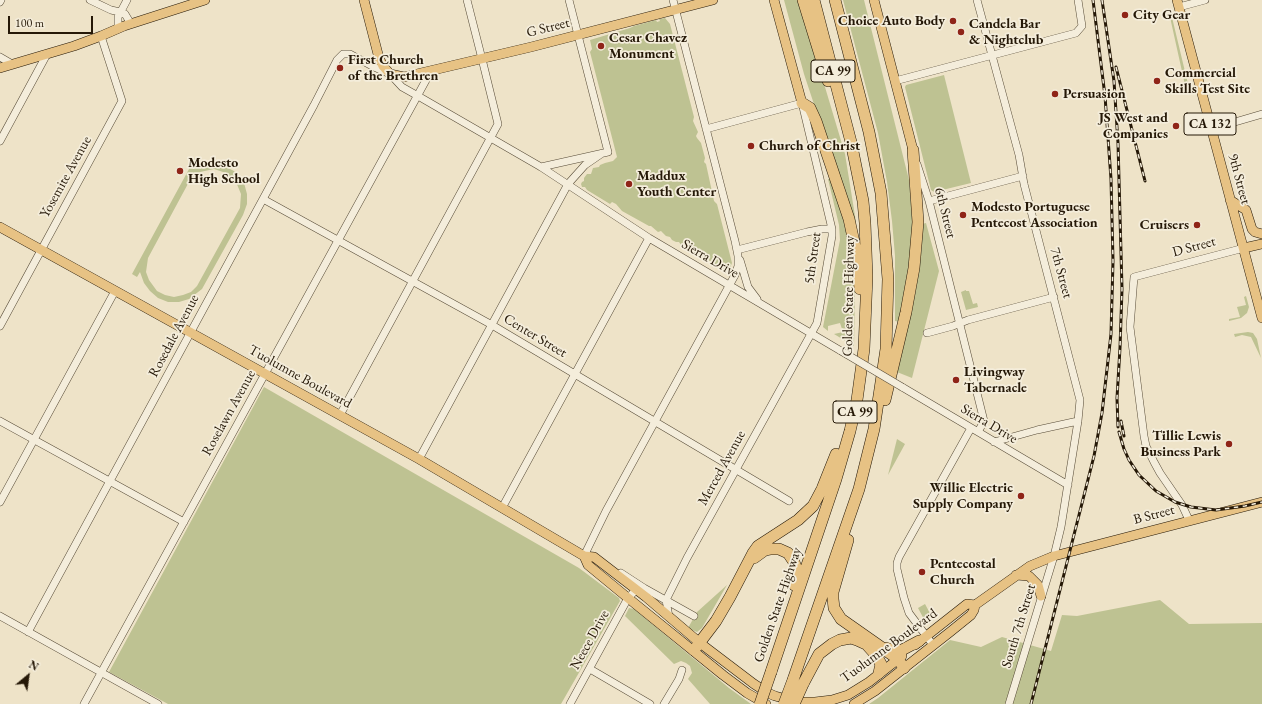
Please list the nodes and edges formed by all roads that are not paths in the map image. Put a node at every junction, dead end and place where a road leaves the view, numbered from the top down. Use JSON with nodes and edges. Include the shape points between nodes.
{"nodes":[{"id":1,"x":90,"y":0,"type":"edge"},
{"id":2,"x":127,"y":0,"type":"edge"},
{"id":3,"x":205,"y":0,"type":"edge"},
{"id":4,"x":364,"y":0,"type":"edge"},
{"id":5,"x":467,"y":0,"type":"edge"},
{"id":6,"x":569,"y":0,"type":"edge"},
{"id":7,"x":673,"y":0,"type":"edge"},
{"id":8,"x":713,"y":0,"type":"edge"},
{"id":9,"x":774,"y":0,"type":"edge"},
{"id":10,"x":803,"y":0,"type":"edge"},
{"id":11,"x":814,"y":0,"type":"edge"},
{"id":12,"x":835,"y":0,"type":"edge"},
{"id":13,"x":874,"y":0,"type":"edge"},
{"id":14,"x":977,"y":0,"type":"edge"},
{"id":15,"x":1078,"y":0,"type":"edge"},
{"id":16,"x":1205,"y":0,"type":"edge"},
{"id":17,"x":1178,"y":3,"type":"edge"},
{"id":18,"x":675,"y":10,"type":"junction"},
{"id":19,"x":120,"y":12,"type":"junction"},
{"id":20,"x":131,"y":24,"type":"junction"},
{"id":21,"x":118,"y":29,"type":"junction"},
{"id":22,"x":578,"y":35,"type":"junction"},
{"id":23,"x":101,"y":36,"type":"junction"},
{"id":24,"x":47,"y":54,"type":"junction"},
{"id":25,"x":343,"y":54,"type":"joint"},
{"id":26,"x":993,"y":56,"type":"junction"},
{"id":27,"x":0,"y":57,"type":"edge"},
{"id":28,"x":482,"y":59,"type":"junction"},
{"id":29,"x":12,"y":64,"type":"junction"},
{"id":30,"x":0,"y":68,"type":"edge"},
{"id":31,"x":431,"y":71,"type":"junction"},
{"id":32,"x":390,"y":74,"type":"junction"},
{"id":33,"x":895,"y":81,"type":"junction"},
{"id":34,"x":418,"y":96,"type":"junction"},
{"id":35,"x":802,"y":103,"type":"junction"},
{"id":36,"x":1262,"y":114,"type":"edge"},
{"id":37,"x":706,"y":129,"type":"junction"},
{"id":38,"x":1211,"y":129,"type":"junction"},
{"id":39,"x":491,"y":138,"type":"junction"},
{"id":40,"x":0,"y":141,"type":"edge"},
{"id":41,"x":851,"y":142,"type":"junction"},
{"id":42,"x":913,"y":150,"type":"junction"},
{"id":43,"x":605,"y":153,"type":"junction"},
{"id":44,"x":540,"y":167,"type":"junction"},
{"id":45,"x":1023,"y":176,"type":"junction"},
{"id":46,"x":568,"y":184,"type":"junction"},
{"id":47,"x":263,"y":199,"type":"junction"},
{"id":48,"x":1230,"y":200,"type":"junction"},
{"id":49,"x":929,"y":201,"type":"junction"},
{"id":50,"x":0,"y":227,"type":"edge"},
{"id":51,"x":832,"y":229,"type":"junction"},
{"id":52,"x":1262,"y":234,"type":"edge"},
{"id":53,"x":649,"y":238,"type":"junction"},
{"id":54,"x":338,"y":240,"type":"junction"},
{"id":55,"x":1262,"y":244,"type":"edge"},
{"id":56,"x":1244,"y":248,"type":"junction"},
{"id":57,"x":41,"y":250,"type":"junction"},
{"id":58,"x":738,"y":253,"type":"junction"},
{"id":59,"x":412,"y":281,"type":"junction"},
{"id":60,"x":729,"y":285,"type":"junction"},
{"id":61,"x":115,"y":291,"type":"junction"},
{"id":62,"x":1054,"y":297,"type":"junction"},
{"id":63,"x":761,"y":304,"type":"junction"},
{"id":64,"x":1262,"y":318,"type":"edge"},
{"id":65,"x":959,"y":324,"type":"junction"},
{"id":66,"x":492,"y":325,"type":"junction"},
{"id":67,"x":0,"y":326,"type":"edge"},
{"id":68,"x":191,"y":332,"type":"junction"},
{"id":69,"x":810,"y":333,"type":"junction"},
{"id":70,"x":927,"y":333,"type":"dead end"},
{"id":71,"x":864,"y":349,"type":"junction"},
{"id":72,"x":861,"y":370,"type":"junction"},
{"id":73,"x":266,"y":374,"type":"junction"},
{"id":74,"x":574,"y":374,"type":"junction"},
{"id":75,"x":340,"y":414,"type":"junction"},
{"id":76,"x":0,"y":421,"type":"edge"},
{"id":77,"x":1078,"y":421,"type":"junction"},
{"id":78,"x":655,"y":422,"type":"junction"},
{"id":79,"x":971,"y":428,"type":"junction"},
{"id":80,"x":874,"y":429,"type":"junction"},
{"id":81,"x":978,"y":432,"type":"junction"},
{"id":82,"x":35,"y":440,"type":"junction"},
{"id":83,"x":994,"y":442,"type":"junction"},
{"id":84,"x":419,"y":459,"type":"junction"},
{"id":85,"x":736,"y":469,"type":"junction"},
{"id":86,"x":110,"y":481,"type":"junction"},
{"id":87,"x":1068,"y":485,"type":"junction"},
{"id":88,"x":859,"y":489,"type":"junction"},
{"id":89,"x":789,"y":501,"type":"dead end"},
{"id":90,"x":0,"y":502,"type":"edge"},
{"id":91,"x":1262,"y":502,"type":"edge"},
{"id":92,"x":502,"y":508,"type":"junction"},
{"id":93,"x":1189,"y":520,"type":"junction"},
{"id":94,"x":184,"y":522,"type":"junction"},
{"id":95,"x":584,"y":556,"type":"junction"},
{"id":96,"x":1054,"y":556,"type":"junction"},
{"id":97,"x":746,"y":568,"type":"junction"},
{"id":98,"x":1016,"y":575,"type":"junction"},
{"id":99,"x":640,"y":589,"type":"junction"},
{"id":100,"x":1042,"y":596,"type":"junction"},
{"id":101,"x":628,"y":598,"type":"junction"},
{"id":102,"x":666,"y":600,"type":"junction"},
{"id":103,"x":975,"y":605,"type":"junction"},
{"id":104,"x":0,"y":616,"type":"edge"},
{"id":105,"x":694,"y":616,"type":"dead end"},
{"id":106,"x":669,"y":617,"type":"junction"},
{"id":107,"x":28,"y":632,"type":"junction"},
{"id":108,"x":923,"y":639,"type":"junction"},
{"id":109,"x":871,"y":644,"type":"junction"},
{"id":110,"x":933,"y":645,"type":"junction"},
{"id":111,"x":697,"y":647,"type":"junction"},
{"id":112,"x":899,"y":663,"type":"junction"},
{"id":113,"x":590,"y":669,"type":"junction"},
{"id":114,"x":682,"y":670,"type":"dead end"},
{"id":115,"x":102,"y":672,"type":"junction"},
{"id":116,"x":771,"y":672,"type":"junction"},
{"id":117,"x":879,"y":673,"type":"junction"},
{"id":118,"x":798,"y":682,"type":"junction"},
{"id":119,"x":84,"y":704,"type":"edge"},
{"id":120,"x":158,"y":704,"type":"edge"},
{"id":121,"x":570,"y":704,"type":"edge"},
{"id":122,"x":650,"y":704,"type":"edge"},
{"id":123,"x":664,"y":704,"type":"edge"},
{"id":124,"x":760,"y":704,"type":"edge"},
{"id":125,"x":766,"y":704,"type":"edge"},
{"id":126,"x":784,"y":704,"type":"edge"},
{"id":127,"x":794,"y":704,"type":"edge"},
{"id":128,"x":854,"y":704,"type":"edge"},
{"id":129,"x":1009,"y":704,"type":"edge"}],
"edges":[{"from":1,"to":19,"type":"street"},
{"from":2,"to":19,"type":"street"},
{"from":3,"to":20,"type":"main road"},
{"from":4,"to":32,"type":"main road","via":[[379,58]]},
{"from":5,"to":28,"type":"street"},
{"from":6,"to":22,"type":"street"},
{"from":7,"to":18,"type":"street"},
{"from":8,"to":18,"type":"main road","name":"G Street"},
{"from":9,"to":35,"type":"main road","name":"5th Street"},
{"from":10,"to":41,"type":"highway","via":[[840,118]]},
{"from":11,"to":41,"type":"highway","name":"Golden State Highway","number":"CA 99"},
{"from":12,"to":80,"type":"highway","number":"CA 99","via":[[872,147],[885,225],[888,312],[886,348]]},
{"from":13,"to":33,"type":"main road","name":"6th Street"},
{"from":14,"to":26,"type":"street","name":"7th Street"},
{"from":15,"to":26,"type":"street","via":[[1082,21],[1080,30],[1072,35]]},
{"from":16,"to":17,"type":"street"},
{"from":17,"to":38,"type":"main road","name":"9th Street","number":"CA 132"},
{"from":18,"to":22,"type":"main road","name":"G Street"},
{"from":18,"to":37,"type":"street"},
{"from":19,"to":20,"type":"street","via":[[125,14]]},
{"from":19,"to":21,"type":"street"},
{"from":20,"to":21,"type":"main road"},
{"from":21,"to":23,"type":"main road"},
{"from":22,"to":28,"type":"main road","name":"G Street"},
{"from":22,"to":43,"type":"street"},
{"from":23,"to":24,"type":"main road"},
{"from":23,"to":57,"type":"street","name":"Yosemite Avenue","via":[[122,101]]},
{"from":24,"to":29,"type":"main road"},
{"from":24,"to":40,"type":"street"},
{"from":25,"to":32,"type":"street","name":"Sierra Drive","via":[[350,54]]},
{"from":25,"to":47,"type":"street","name":"Rosedale Avenue","via":[[337,60]]},
{"from":26,"to":33,"type":"street"},
{"from":26,"to":45,"type":"street","name":"7th Street"},
{"from":27,"to":29,"type":"street"},
{"from":28,"to":31,"type":"main road","name":"G Street"},
{"from":28,"to":39,"type":"street","via":[[498,124]]},
{"from":29,"to":30,"type":"main road"},
{"from":31,"to":32,"type":"main road","name":"G Street","via":[[404,77]]},
{"from":31,"to":34,"type":"street","name":"Roselawn Avenue"},
{"from":32,"to":34,"type":"street","name":"Sierra Drive","via":[[402,87]]},
{"from":33,"to":42,"type":"main road","name":"6th Street"},
{"from":34,"to":39,"type":"street","name":"Sierra Drive"},
{"from":34,"to":54,"type":"street","name":"Roselawn Avenue"},
{"from":35,"to":37,"type":"street"},
{"from":35,"to":51,"type":"street","name":"5th Street"},
{"from":35,"to":71,"type":"highway","via":[[810,108],[816,121],[852,231],[857,256]]},
{"from":36,"to":38,"type":"street"},
{"from":37,"to":58,"type":"street"},
{"from":38,"to":48,"type":"main road","name":"9th Street","number":"CA 132"},
{"from":39,"to":44,"type":"street","name":"Sierra Drive"},
{"from":39,"to":59,"type":"street"},
{"from":41,"to":71,"type":"highway","name":"Golden State Highway","number":"CA 99","via":[[865,223]]},
{"from":42,"to":49,"type":"street","name":"6th Street"},
{"from":42,"to":80,"type":"highway","via":[[918,222],[914,268],[887,394]]},
{"from":43,"to":44,"type":"street"},
{"from":43,"to":46,"type":"street","via":[[585,165]]},
{"from":44,"to":46,"type":"street","name":"Sierra Drive"},
{"from":45,"to":49,"type":"street"},
{"from":45,"to":62,"type":"street","name":"7th Street"},
{"from":46,"to":53,"type":"street","name":"Sierra Drive"},
{"from":46,"to":66,"type":"street"},
{"from":47,"to":54,"type":"street","name":"Center Street"},
{"from":47,"to":68,"type":"street","name":"Rosedale Avenue"},
{"from":48,"to":52,"type":"main road","via":[[1246,210],[1254,232]]},
{"from":48,"to":56,"type":"main road","name":"9th Street","number":"CA 132"},
{"from":49,"to":65,"type":"street","name":"6th Street"},
{"from":50,"to":57,"type":"main road","name":"Tuolumne Boulevard"},
{"from":51,"to":58,"type":"street","via":[[808,232]]},
{"from":51,"to":69,"type":"street","name":"5th Street","via":[[817,323]]},
{"from":53,"to":60,"type":"street","name":"Sierra Drive"},
{"from":53,"to":74,"type":"street"},
{"from":54,"to":59,"type":"street","name":"Center Street"},
{"from":54,"to":73,"type":"street","name":"Roselawn Avenue"},
{"from":55,"to":56,"type":"main road","name":"D Street"},
{"from":56,"to":64,"type":"main road","name":"9th Street"},
{"from":56,"to":93,"type":"street","name":"D Street","via":[[1134,277],[1130,337],[1146,446]]},
{"from":57,"to":61,"type":"main road","name":"Tuolumne Boulevard"},
{"from":57,"to":67,"type":"street","name":"Yosemite Avenue"},
{"from":58,"to":60,"type":"street","via":[[738,270]]},
{"from":58,"to":63,"type":"street","via":[[748,287]]},
{"from":59,"to":66,"type":"street","name":"Center Street"},
{"from":59,"to":75,"type":"street"},
{"from":60,"to":63,"type":"street","name":"Sierra Drive"},
{"from":60,"to":78,"type":"street"},
{"from":61,"to":68,"type":"main road","name":"Tuolumne Boulevard"},
{"from":61,"to":82,"type":"street"},
{"from":62,"to":65,"type":"street"},
{"from":62,"to":77,"type":"street","name":"7th Street","via":[[1079,393]]},
{"from":63,"to":69,"type":"street","name":"Sierra Drive"},
{"from":65,"to":70,"type":"street"},
{"from":65,"to":81,"type":"street","name":"6th Street","via":[[984,421]]},
{"from":66,"to":74,"type":"street","name":"Center Street"},
{"from":66,"to":84,"type":"street"},
{"from":68,"to":73,"type":"main road","name":"Tuolumne Boulevard"},
{"from":68,"to":86,"type":"street","name":"Rosedale Avenue"},
{"from":69,"to":79,"type":"street","name":"Sierra Drive","bridge":true},
{"from":69,"to":85,"type":"street","name":"Merced Avenue"},
{"from":71,"to":72,"type":"highway","name":"Golden State Highway","number":"CA 99"},
{"from":72,"to":97,"type":"highway","via":[[839,445],[818,497],[806,514],[758,546]]},
{"from":72,"to":116,"type":"highway","name":"Golden State Highway","number":"CA 99","via":[[856,406],[842,458]]},
{"from":73,"to":75,"type":"main road","name":"Tuolumne Boulevard"},
{"from":73,"to":94,"type":"street","name":"Roselawn Avenue"},
{"from":74,"to":78,"type":"street","name":"Center Street"},
{"from":74,"to":92,"type":"street"},
{"from":75,"to":84,"type":"main road","name":"Tuolumne Boulevard"},
{"from":76,"to":82,"type":"street"},
{"from":77,"to":83,"type":"street"},
{"from":77,"to":87,"type":"street","name":"7th Street"},
{"from":78,"to":85,"type":"street","name":"Center Street"},
{"from":78,"to":95,"type":"street"},
{"from":79,"to":81,"type":"street","name":"Sierra Drive"},
{"from":79,"to":108,"type":"street","via":[[897,563],[909,613]]},
{"from":80,"to":88,"type":"highway","number":"CA 99"},
{"from":81,"to":83,"type":"street","name":"Sierra Drive"},
{"from":82,"to":86,"type":"street"},
{"from":82,"to":90,"type":"street"},
{"from":83,"to":87,"type":"street","name":"Sierra Drive"},
{"from":84,"to":92,"type":"main road","name":"Tuolumne Boulevard"},
{"from":85,"to":89,"type":"street","name":"Center Street"},
{"from":85,"to":102,"type":"street","name":"Merced Avenue"},
{"from":86,"to":94,"type":"street"},
{"from":86,"to":107,"type":"street","name":"Rosedale Avenue"},
{"from":87,"to":96,"type":"street","name":"7th Street"},
{"from":88,"to":109,"type":"highway","via":[[833,599],[834,608],[841,619]]},
{"from":88,"to":118,"type":"highway","number":"CA 99"},
{"from":91,"to":93,"type":"main road","name":"B Street"},
{"from":92,"to":95,"type":"main road","name":"Tuolumne Boulevard"},
{"from":93,"to":96,"type":"main road","name":"B Street"},
{"from":94,"to":115,"type":"street","name":"Roselawn Avenue"},
{"from":95,"to":99,"type":"main road","name":"Tuolumne Boulevard","via":[[594,557]]},
{"from":95,"to":101,"type":"main road","name":"Tuolumne Boulevard","via":[[588,565]]},
{"from":96,"to":98,"type":"main road","name":"Tuolumne Boulevard"},
{"from":96,"to":100,"type":"street","name":"South 7th Street"},
{"from":97,"to":111,"type":"highway","via":[[716,621]]},
{"from":97,"to":116,"type":"highway","via":[[765,550],[775,549],[783,550],[791,556],[797,570]]},
{"from":98,"to":100,"type":"main road","via":[[1029,576],[1038,585]]},
{"from":98,"to":103,"type":"main road","name":"Tuolumne Boulevard"},
{"from":99,"to":101,"type":"street","name":"Neece Drive"},
{"from":99,"to":102,"type":"street","name":"Tuolumne Boulevard"},
{"from":99,"to":106,"type":"main road","name":"Tuolumne Boulevard"},
{"from":100,"to":129,"type":"street","name":"South 7th Street"},
{"from":101,"to":111,"type":"main road","name":"Tuolumne Boulevard"},
{"from":101,"to":113,"type":"street","name":"Neece Drive"},
{"from":102,"to":105,"type":"street","name":"Tuolumne Boulevard"},
{"from":102,"to":106,"type":"street"},
{"from":103,"to":108,"type":"main road","name":"Tuolumne Boulevard","via":[[967,604]]},
{"from":103,"to":110,"type":"main road","name":"Tuolumne Boulevard","via":[[971,615]]},
{"from":104,"to":107,"type":"street"},
{"from":106,"to":111,"type":"main road","name":"Tuolumne Boulevard"},
{"from":107,"to":115,"type":"street"},
{"from":108,"to":109,"type":"highway","via":[[902,650],[894,651]]},
{"from":108,"to":110,"type":"street"},
{"from":108,"to":112,"type":"main road","name":"Tuolumne Boulevard"},
{"from":109,"to":112,"type":"highway"},
{"from":109,"to":117,"type":"highway","via":[[881,664]]},
{"from":109,"to":118,"type":"highway","via":[[851,638],[832,644],[819,654]]},
{"from":110,"to":112,"type":"main road","name":"Tuolumne Boulevard"},
{"from":111,"to":117,"type":"main road","name":"Tuolumne Boulevard","via":[[763,690],[798,702],[825,702],[848,695]]},
{"from":111,"to":125,"type":"main road","name":"Tuolumne Boulevard","via":[[747,693]]},
{"from":112,"to":117,"type":"main road","name":"Tuolumne Boulevard"},
{"from":112,"to":128,"type":"main road","name":"Tuolumne Boulevard","via":[[875,691]]},
{"from":113,"to":121,"type":"street","name":"Neece Drive"},
{"from":113,"to":122,"type":"street"},
{"from":114,"to":123,"type":"street"},
{"from":115,"to":119,"type":"street","name":"Roselawn Avenue"},
{"from":115,"to":120,"type":"street"},
{"from":116,"to":124,"type":"highway","name":"Golden State Highway","number":"CA 99","bridge":true},
{"from":118,"to":126,"type":"highway","number":"CA 99","bridge":true},
{"from":118,"to":127,"type":"highway","bridge":true}]}
